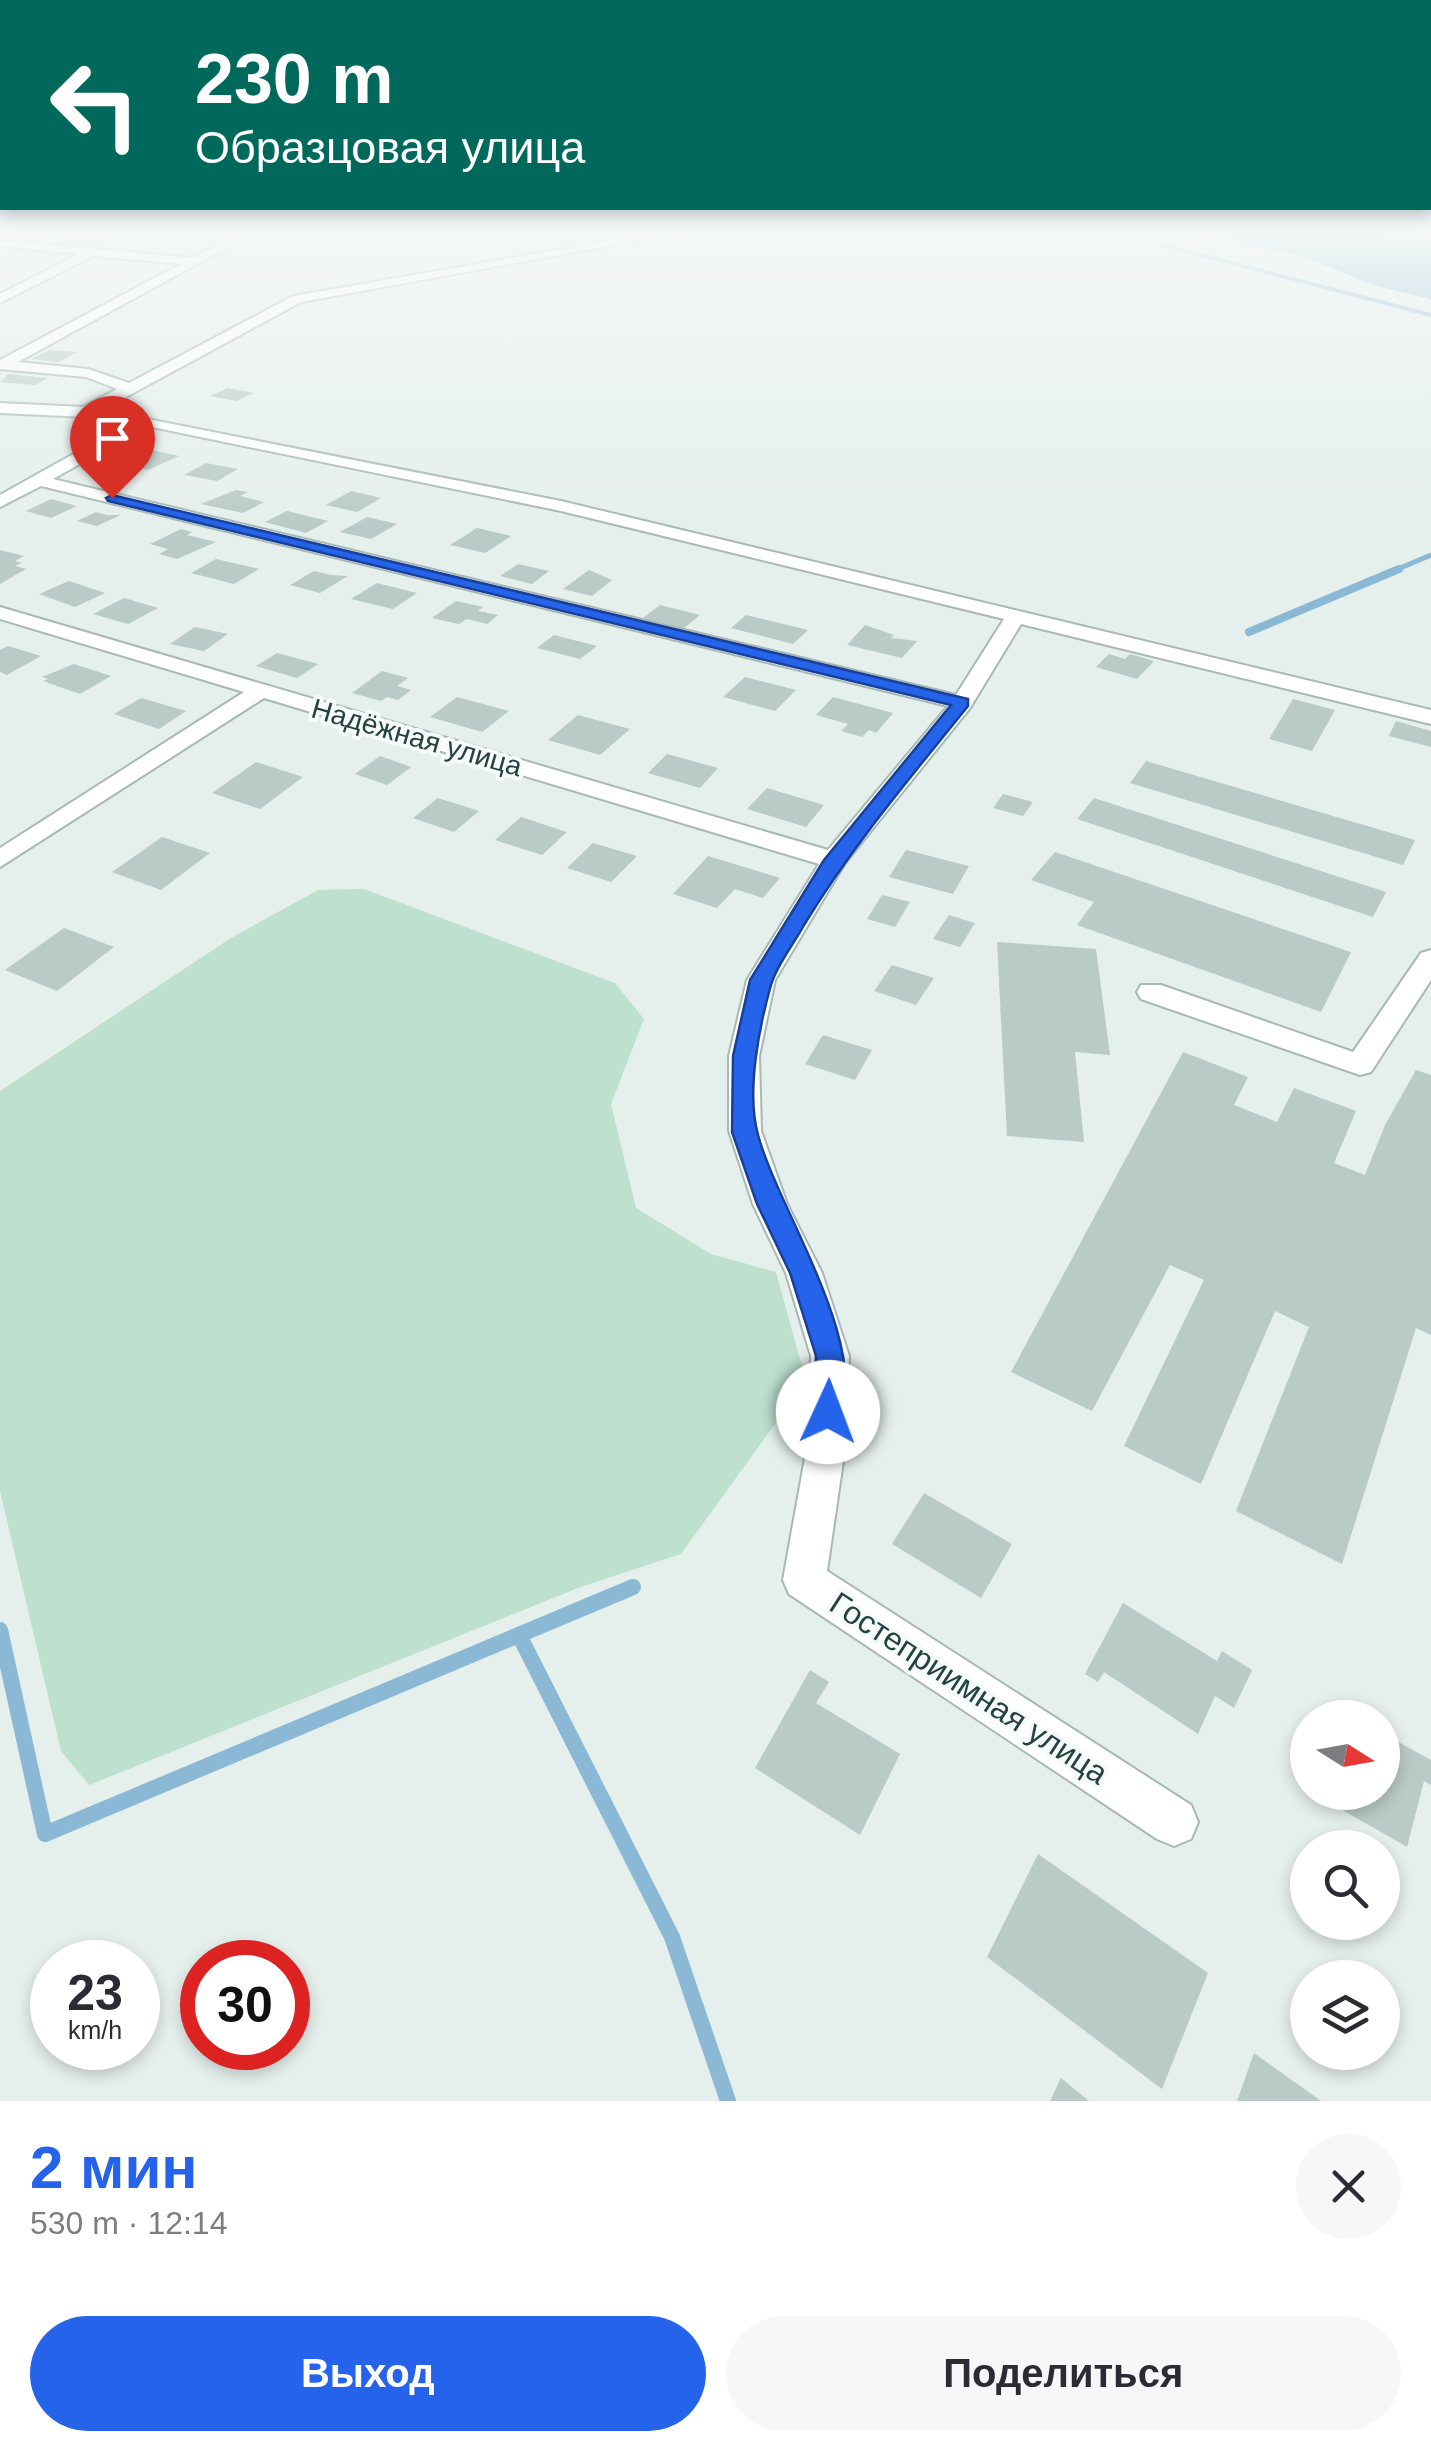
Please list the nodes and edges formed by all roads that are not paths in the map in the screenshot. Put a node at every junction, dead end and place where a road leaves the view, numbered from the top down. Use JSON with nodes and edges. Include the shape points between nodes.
{"nodes":[{"id":1,"x":63,"y":331,"type":"edge"},
{"id":2,"x":238,"y":331,"type":"edge"},
{"id":3,"x":0,"y":364,"type":"edge"},
{"id":4,"x":130,"y":389,"type":"junction"},
{"id":5,"x":0,"y":408,"type":"edge"},
{"id":6,"x":86,"y":412,"type":"junction"},
{"id":7,"x":146,"y":420,"type":"junction"},
{"id":8,"x":36,"y":480,"type":"junction"},
{"id":9,"x":0,"y":502,"type":"edge"},
{"id":10,"x":0,"y":613,"type":"edge"},
{"id":11,"x":1017,"y":614,"type":"junction"},
{"id":12,"x":260,"y":691,"type":"junction"},
{"id":13,"x":962,"y":703,"type":"junction"},
{"id":14,"x":1431,"y":716,"type":"edge"},
{"id":15,"x":0,"y":859,"type":"edge"},
{"id":16,"x":834,"y":860,"type":"junction"},
{"id":17,"x":1431,"y":958,"type":"edge"},
{"id":18,"x":1151,"y":992,"type":"dead end"},
{"id":19,"x":1174,"y":1822,"type":"dead end"}],
"edges":[{"from":1,"to":3,"type":"street"},
{"from":2,"to":4,"type":"street"},
{"from":3,"to":4,"type":"street","via":[[88,373]]},
{"from":4,"to":6,"type":"street"},
{"from":5,"to":6,"type":"street"},
{"from":6,"to":7,"type":"street"},
{"from":7,"to":8,"type":"street"},
{"from":7,"to":11,"type":"street","via":[[561,506]]},
{"from":8,"to":9,"type":"street"},
{"from":8,"to":13,"type":"street"},
{"from":10,"to":12,"type":"street","name":"Надёжная улица"},
{"from":11,"to":13,"type":"street","name":"Гостеприимная улица"},
{"from":11,"to":14,"type":"street"},
{"from":12,"to":15,"type":"street"},
{"from":12,"to":16,"type":"street","name":"Надёжная улица"},
{"from":13,"to":16,"type":"street","name":"Гостеприимная улица"},
{"from":16,"to":19,"type":"street","name":"Гостеприимная улица","via":[[761,980],[744,1056],[744,1132],[804,1273],[830,1356],[827,1440],[804,1580]]},
{"from":17,"to":18,"type":"street","via":[[1360,1065]]}]}
